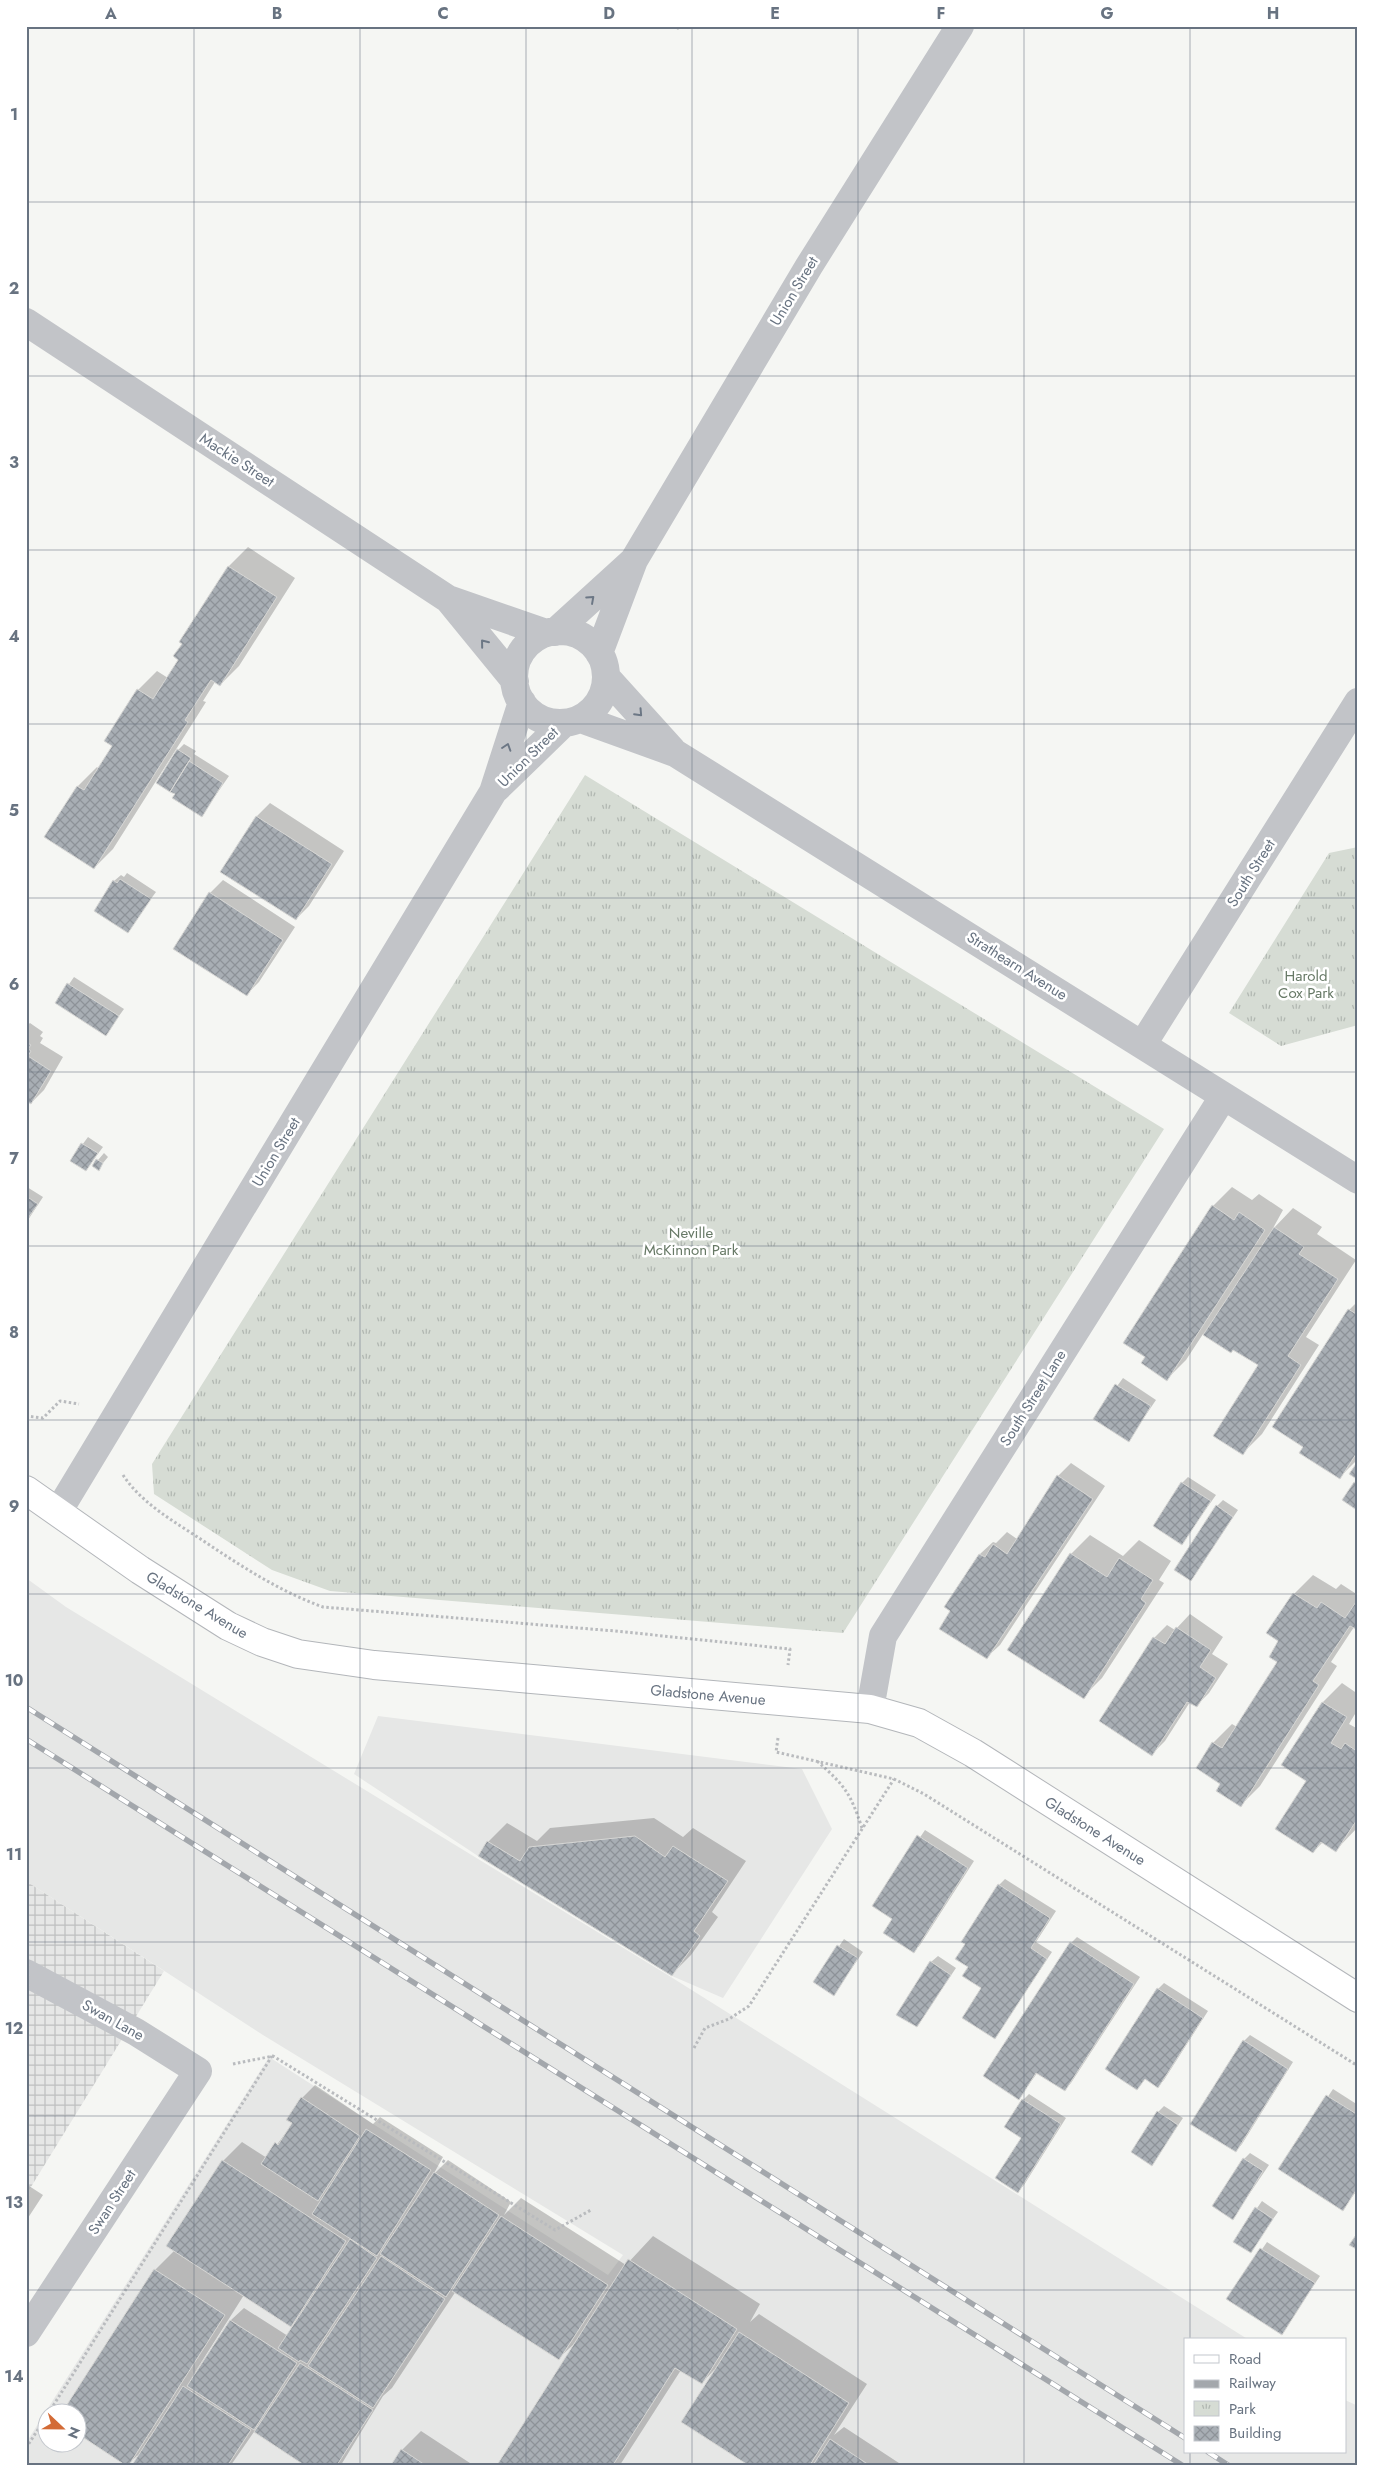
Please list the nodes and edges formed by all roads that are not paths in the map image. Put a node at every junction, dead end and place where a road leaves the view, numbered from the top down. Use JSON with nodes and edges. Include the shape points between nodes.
{"nodes":[{"id":1,"x":960,"y":26,"type":"edge"},
{"id":2,"x":26,"y":322,"type":"edge"},
{"id":3,"x":634,"y":560,"type":"junction"},
{"id":4,"x":448,"y":599,"type":"junction"},
{"id":5,"x":551,"y":632,"type":"junction"},
{"id":6,"x":602,"y":665,"type":"junction"},
{"id":7,"x":518,"y":692,"type":"junction"},
{"id":8,"x":1358,"y":702,"type":"edge"},
{"id":9,"x":572,"y":721,"type":"junction"},
{"id":10,"x":675,"y":753,"type":"junction"},
{"id":11,"x":493,"y":792,"type":"junction"},
{"id":12,"x":1143,"y":1044,"type":"junction"},
{"id":13,"x":1224,"y":1097,"type":"junction"},
{"id":14,"x":1358,"y":1180,"type":"edge"},
{"id":15,"x":26,"y":1490,"type":"edge"},
{"id":16,"x":58,"y":1512,"type":"junction"},
{"id":17,"x":870,"y":1709,"type":"junction"},
{"id":18,"x":26,"y":1973,"type":"edge"},
{"id":19,"x":1358,"y":1998,"type":"edge"},
{"id":20,"x":198,"y":2071,"type":"joint"},
{"id":21,"x":26,"y":2333,"type":"edge"}],
"edges":[{"from":1,"to":3,"type":"street","name":"Union Street","via":[[809,266]]},
{"from":2,"to":4,"type":"street","name":"Mackie Street"},
{"from":5,"to":3,"type":"street","name":"Union Street","one_way":true},
{"from":3,"to":6,"type":"street","name":"Union Street"},
{"from":4,"to":5,"type":"street"},
{"from":7,"to":4,"type":"street","one_way":true},
{"from":5,"to":6,"type":"street","via":[[573,633],[586,639]]},
{"from":5,"to":7,"type":"street","via":[[538,637],[524,649],[514,670]]},
{"from":6,"to":9,"type":"street","via":[[600,700]]},
{"from":6,"to":10,"type":"street","name":"Strathearn Avenue","one_way":true},
{"from":7,"to":9,"type":"street","via":[[538,718],[555,723]]},
{"from":11,"to":7,"type":"street","name":"Union Street","one_way":true},
{"from":8,"to":12,"type":"street","name":"South Street"},
{"from":9,"to":10,"type":"street","name":"Strathearn Avenue"},
{"from":9,"to":11,"type":"street","name":"Union Street"},
{"from":10,"to":12,"type":"street","name":"Strathearn Avenue"},
{"from":11,"to":16,"type":"street","name":"Union Street"},
{"from":12,"to":13,"type":"street","name":"Strathearn Avenue"},
{"from":13,"to":14,"type":"street","name":"Strathearn Avenue"},
{"from":13,"to":17,"type":"street","name":"South Street Lane","via":[[883,1636]]},
{"from":15,"to":16,"type":"main road","name":"Gladstone Avenue"},
{"from":16,"to":17,"type":"main road","name":"Gladstone Avenue","via":[[140,1570],[228,1626],[298,1654],[374,1665]]},
{"from":17,"to":19,"type":"main road","name":"Gladstone Avenue","via":[[919,1723],[945,1737]]},
{"from":18,"to":20,"type":"street","name":"Swan Lane","via":[[136,2032]]},
{"from":20,"to":21,"type":"street","name":"Swan Street"}]}
